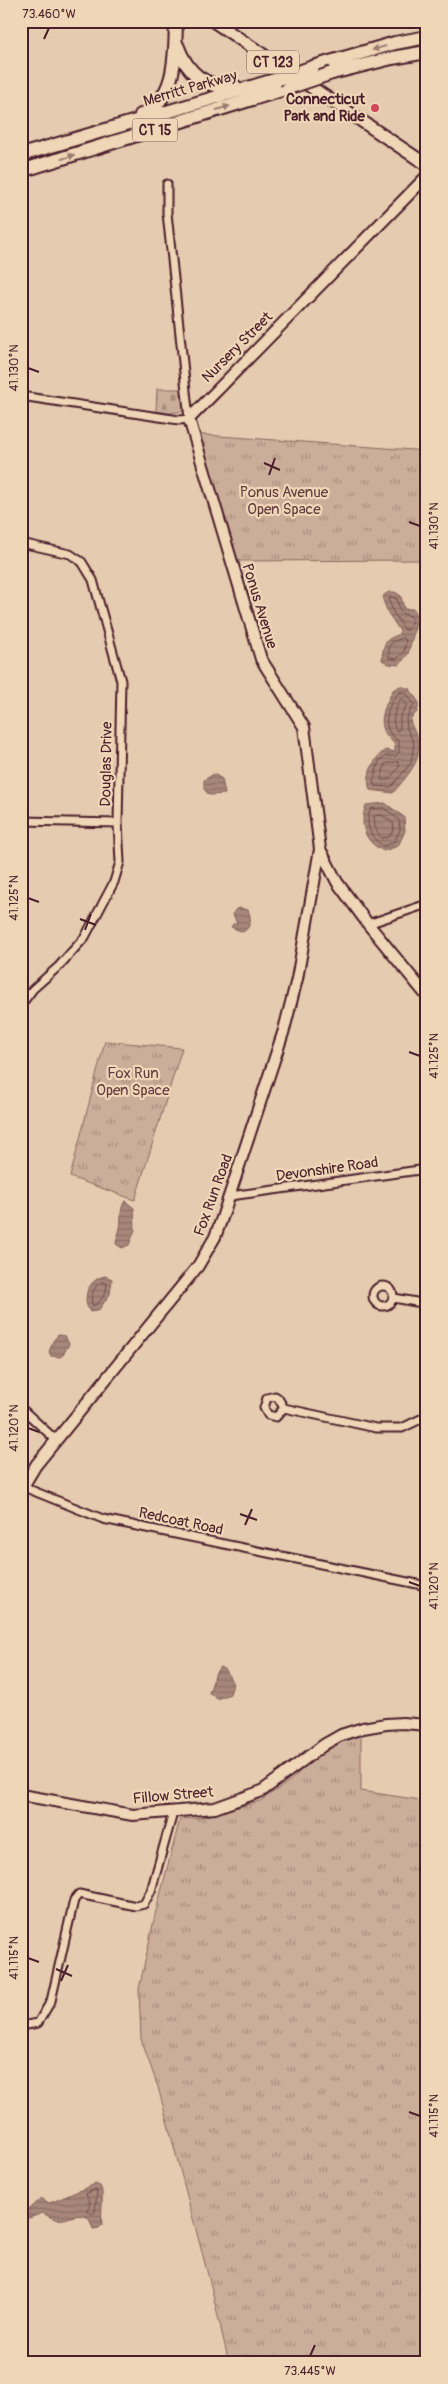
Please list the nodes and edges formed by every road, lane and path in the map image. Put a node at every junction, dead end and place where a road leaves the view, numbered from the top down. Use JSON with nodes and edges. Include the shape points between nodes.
{"nodes":[{"id":1,"x":176,"y":21,"type":"edge"},
{"id":2,"x":213,"y":21,"type":"edge"},
{"id":3,"x":427,"y":37,"type":"edge"},
{"id":4,"x":176,"y":40,"type":"junction"},
{"id":5,"x":427,"y":52,"type":"edge"},
{"id":6,"x":253,"y":86,"type":"junction"},
{"id":7,"x":109,"y":129,"type":"junction"},
{"id":8,"x":21,"y":155,"type":"edge"},
{"id":9,"x":427,"y":165,"type":"edge"},
{"id":10,"x":21,"y":171,"type":"edge"},
{"id":11,"x":427,"y":176,"type":"edge"},
{"id":12,"x":167,"y":184,"type":"dead end"},
{"id":13,"x":21,"y":396,"type":"edge"},
{"id":14,"x":189,"y":419,"type":"junction"},
{"id":15,"x":21,"y":543,"type":"edge"},
{"id":16,"x":21,"y":820,"type":"edge"},
{"id":17,"x":118,"y":823,"type":"junction"},
{"id":18,"x":320,"y":849,"type":"junction"},
{"id":19,"x":337,"y":882,"type":"junction"},
{"id":20,"x":314,"y":883,"type":"junction"},
{"id":21,"x":427,"y":904,"type":"edge"},
{"id":22,"x":368,"y":924,"type":"junction"},
{"id":23,"x":427,"y":996,"type":"edge"},
{"id":24,"x":21,"y":1005,"type":"edge"},
{"id":25,"x":427,"y":1169,"type":"edge"},
{"id":26,"x":230,"y":1196,"type":"junction"},
{"id":27,"x":394,"y":1298,"type":"dead end"},
{"id":28,"x":427,"y":1304,"type":"edge"},
{"id":29,"x":21,"y":1408,"type":"edge"},
{"id":30,"x":284,"y":1408,"type":"dead end"},
{"id":31,"x":427,"y":1416,"type":"edge"},
{"id":32,"x":56,"y":1440,"type":"junction"},
{"id":33,"x":22,"y":1487,"type":"edge"},
{"id":34,"x":427,"y":1586,"type":"edge"},
{"id":35,"x":427,"y":1725,"type":"edge"},
{"id":36,"x":21,"y":1796,"type":"edge"},
{"id":37,"x":173,"y":1813,"type":"junction"},
{"id":38,"x":21,"y":2026,"type":"edge"}],
"edges":[{"from":1,"to":4,"type":"highway"},
{"from":2,"to":9,"type":"main road","number":"CT 123"},
{"from":3,"to":6,"type":"highway","name":"Merritt Parkway","number":"CT 15","one_way":true,"bridge":true,"via":[[396,43]]},
{"from":4,"to":6,"type":"highway","via":[[190,72],[204,82],[217,87]]},
{"from":4,"to":7,"type":"highway","via":[[170,82],[158,104]]},
{"from":10,"to":5,"type":"highway","name":"Merritt Parkway","number":"CT 15","one_way":true,"bridge":true,"via":[[332,74]]},
{"from":6,"to":7,"type":"highway","name":"Merritt Parkway","number":"CT 15"},
{"from":7,"to":8,"type":"highway","name":"Merritt Parkway","number":"CT 15"},
{"from":11,"to":14,"type":"street","name":"Nursery Street"},
{"from":12,"to":14,"type":"street","name":"Ponus Avenue","via":[[166,213]]},
{"from":13,"to":14,"type":"street"},
{"from":14,"to":18,"type":"street","name":"Ponus Avenue","via":[[260,659],[304,727]]},
{"from":15,"to":17,"type":"street","name":"Douglas Drive","via":[[70,554],[82,562],[93,580],[120,681]]},
{"from":16,"to":17,"type":"street"},
{"from":17,"to":24,"type":"street","name":"Douglas Drive","via":[[120,862],[102,907],[84,937]]},
{"from":18,"to":19,"type":"street","name":"Ponus Avenue"},
{"from":18,"to":20,"type":"street","name":"Fox Run Road"},
{"from":19,"to":20,"type":"street"},
{"from":19,"to":22,"type":"street","name":"Ponus Avenue"},
{"from":20,"to":26,"type":"street","name":"Fox Run Road","via":[[292,1000]]},
{"from":21,"to":22,"type":"street"},
{"from":22,"to":23,"type":"street","name":"Ponus Avenue"},
{"from":25,"to":26,"type":"street","name":"Devonshire Road"},
{"from":26,"to":32,"type":"street","name":"Fox Run Road","via":[[215,1237],[198,1266]]},
{"from":27,"to":28,"type":"street"},
{"from":29,"to":32,"type":"street"},
{"from":30,"to":31,"type":"street","via":[[376,1428],[402,1428]]},
{"from":32,"to":33,"type":"street","name":"Fox Run Road"},
{"from":33,"to":34,"type":"street","name":"Redcoat Road","via":[[103,1519]]},
{"from":35,"to":37,"type":"street","name":"Fillow Street","via":[[403,1722],[341,1735],[262,1792],[215,1808]]},
{"from":36,"to":37,"type":"street","name":"Fillow Street","via":[[133,1815]]},
{"from":37,"to":38,"type":"street","via":[[151,1891],[144,1904],[136,1906],[79,1894],[74,1900],[51,2001],[38,2022]]}]}
